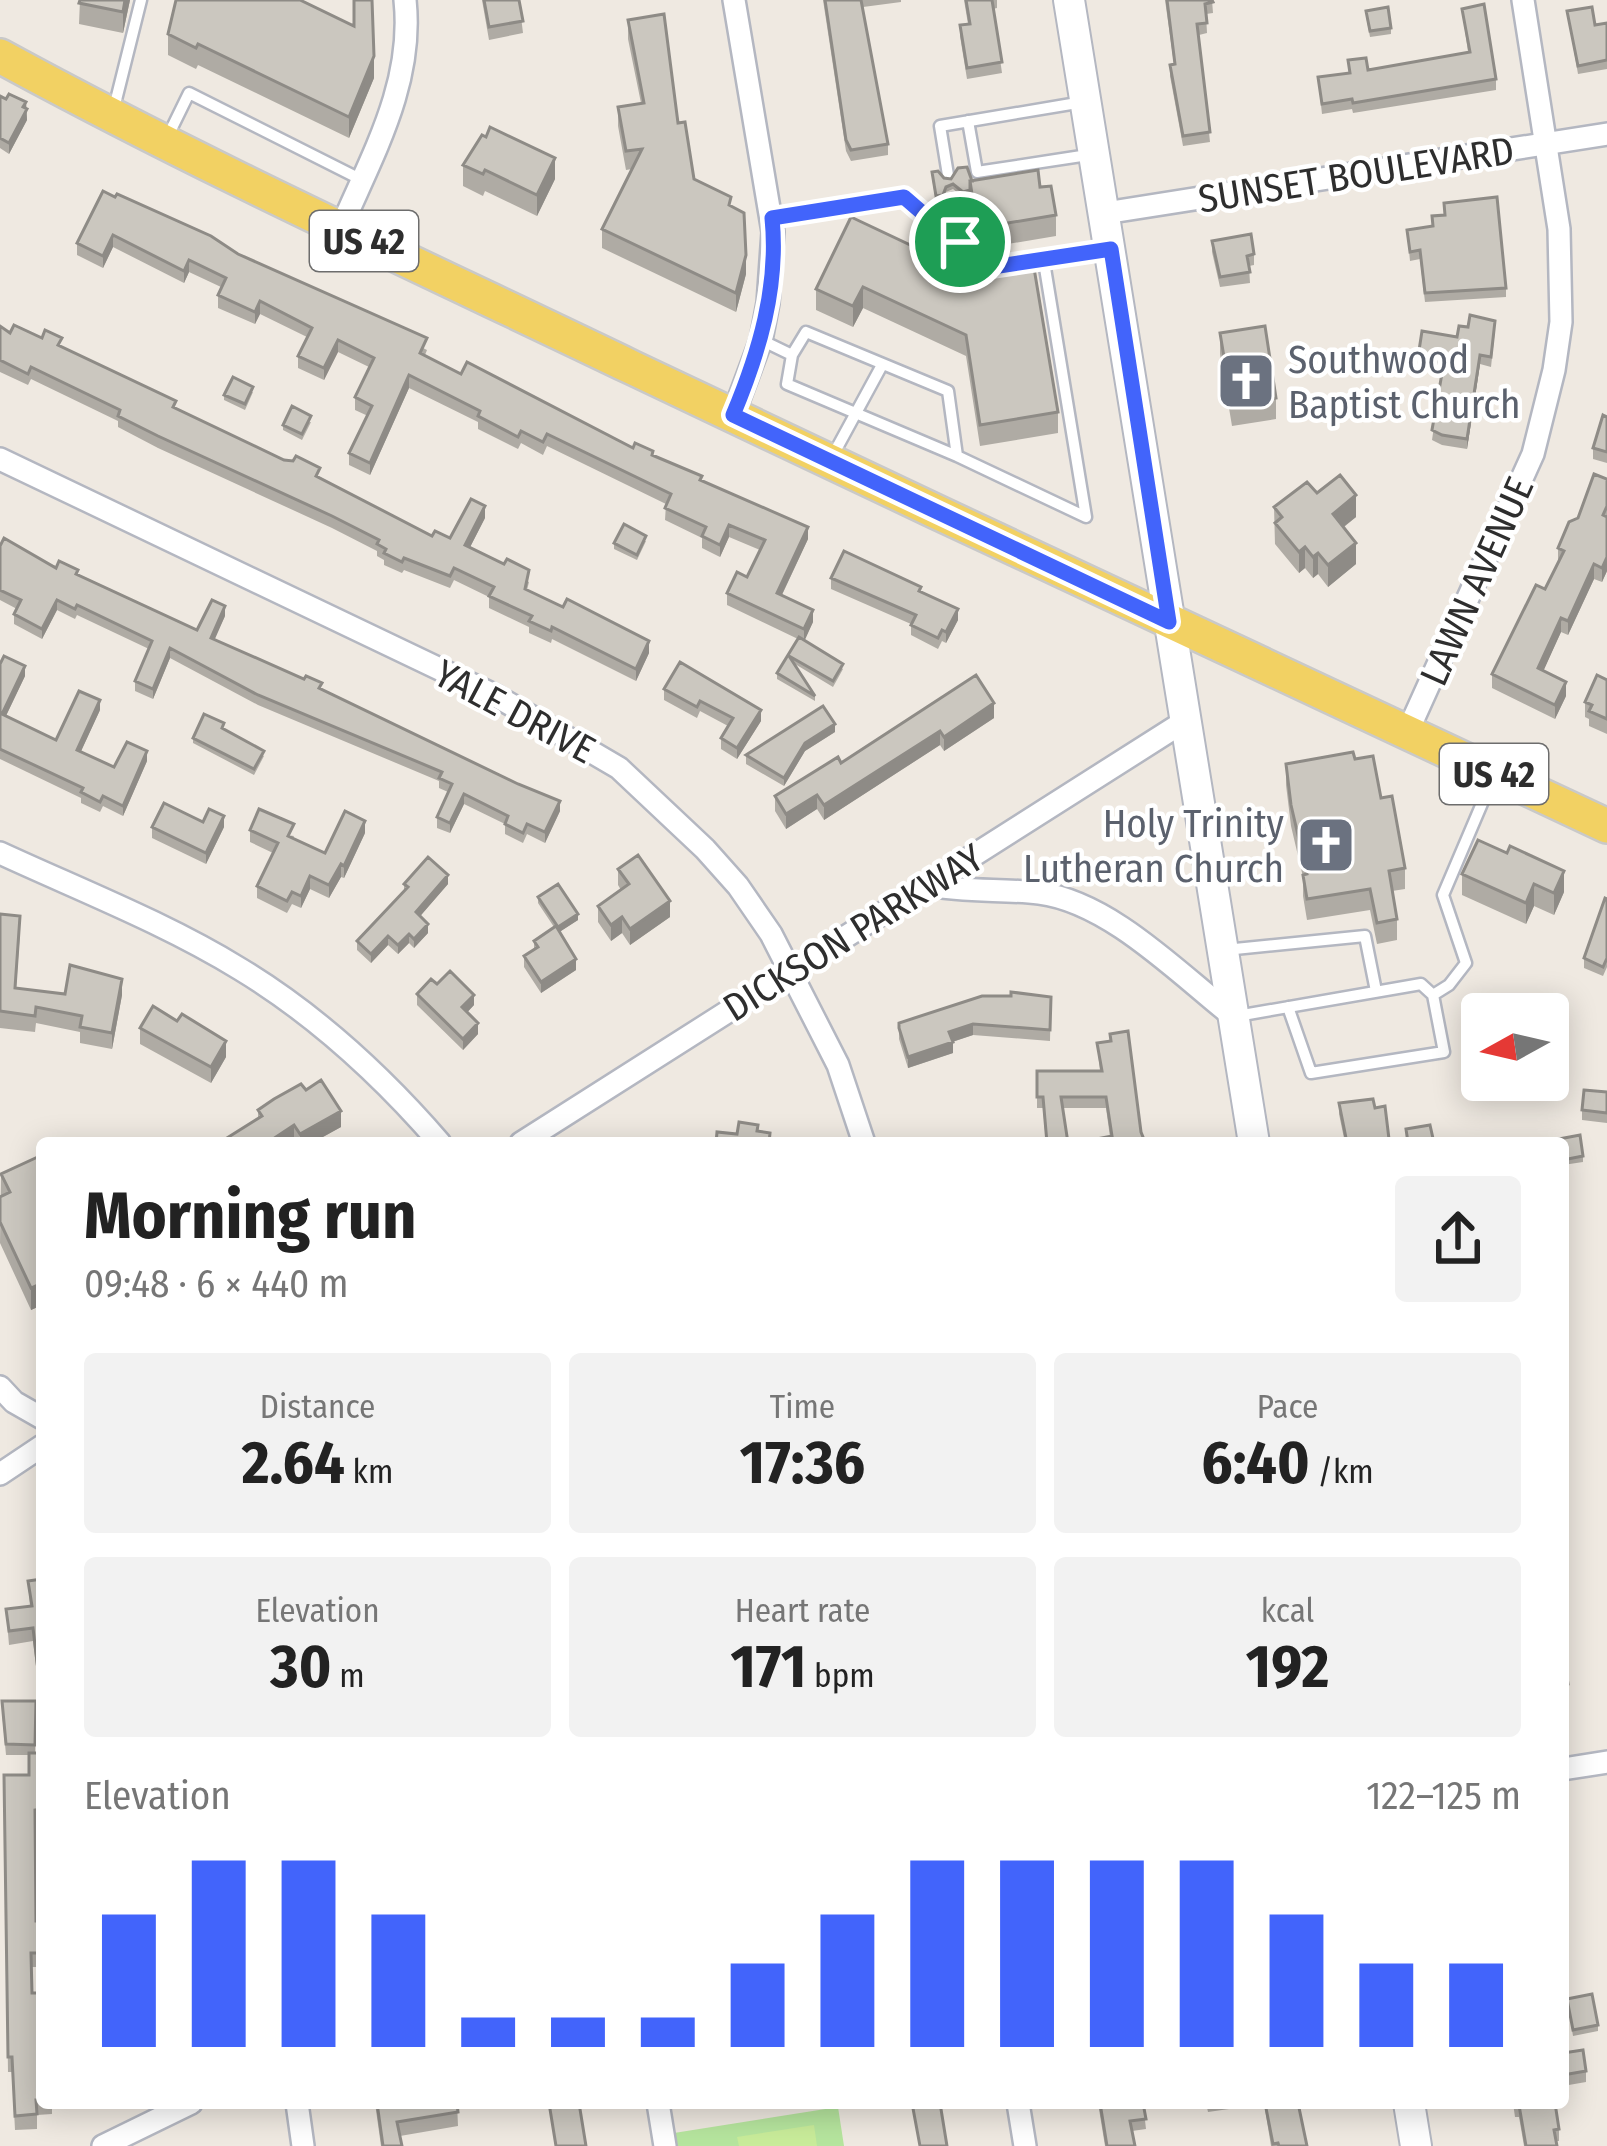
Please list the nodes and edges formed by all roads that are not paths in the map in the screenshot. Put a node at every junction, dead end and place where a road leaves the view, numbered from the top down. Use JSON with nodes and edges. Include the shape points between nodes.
{"nodes":[{"id":1,"x":141,"y":0,"type":"edge"},
{"id":2,"x":405,"y":0,"type":"edge"},
{"id":3,"x":734,"y":0,"type":"edge"},
{"id":4,"x":1069,"y":0,"type":"edge"},
{"id":5,"x":1523,"y":0,"type":"edge"},
{"id":6,"x":0,"y":56,"type":"edge"},
{"id":7,"x":1086,"y":101,"type":"junction"},
{"id":8,"x":111,"y":116,"type":"junction"},
{"id":9,"x":968,"y":121,"type":"junction"},
{"id":10,"x":1607,"y":134,"type":"edge"},
{"id":11,"x":164,"y":143,"type":"junction"},
{"id":12,"x":1546,"y":145,"type":"junction"},
{"id":13,"x":1095,"y":154,"type":"junction"},
{"id":14,"x":948,"y":175,"type":"edge"},
{"id":15,"x":362,"y":180,"type":"junction"},
{"id":16,"x":952,"y":199,"type":"dead end"},
{"id":17,"x":1105,"y":213,"type":"junction"},
{"id":18,"x":772,"y":218,"type":"junction"},
{"id":19,"x":340,"y":230,"type":"junction"},
{"id":20,"x":960,"y":242,"type":"junction"},
{"id":21,"x":1111,"y":249,"type":"junction"},
{"id":22,"x":1044,"y":262,"type":"junction"},
{"id":23,"x":1025,"y":264,"type":"edge"},
{"id":24,"x":1006,"y":266,"type":"edge"},
{"id":25,"x":761,"y":340,"type":"junction"},
{"id":26,"x":792,"y":356,"type":"junction"},
{"id":27,"x":882,"y":365,"type":"junction"},
{"id":28,"x":733,"y":415,"type":"junction"},
{"id":29,"x":856,"y":416,"type":"junction"},
{"id":30,"x":957,"y":456,"type":"junction"},
{"id":31,"x":0,"y":459,"type":"edge"},
{"id":32,"x":830,"y":461,"type":"junction"},
{"id":33,"x":1169,"y":622,"type":"junction"},
{"id":34,"x":1185,"y":722,"type":"junction"},
{"id":35,"x":1407,"y":733,"type":"junction"},
{"id":36,"x":1495,"y":774,"type":"junction"},
{"id":37,"x":1607,"y":826,"type":"edge"},
{"id":38,"x":0,"y":853,"type":"edge"},
{"id":39,"x":928,"y":885,"type":"junction"},
{"id":40,"x":1222,"y":950,"type":"junction"},
{"id":41,"x":789,"y":971,"type":"junction"},
{"id":42,"x":1376,"y":992,"type":"junction"},
{"id":43,"x":1433,"y":995,"type":"junction"},
{"id":44,"x":1288,"y":1006,"type":"junction"},
{"id":45,"x":1234,"y":1017,"type":"junction"},
{"id":46,"x":435,"y":1137,"type":"edge"},
{"id":47,"x":530,"y":1137,"type":"edge"},
{"id":48,"x":862,"y":1137,"type":"edge"},
{"id":49,"x":1253,"y":1137,"type":"edge"},
{"id":50,"x":0,"y":1387,"type":"edge"},
{"id":51,"x":36,"y":1415,"type":"edge"},
{"id":52,"x":36,"y":1450,"type":"edge"},
{"id":53,"x":0,"y":1474,"type":"edge"},
{"id":54,"x":1607,"y":1762,"type":"edge"},
{"id":55,"x":1569,"y":1768,"type":"edge"},
{"id":56,"x":179,"y":2109,"type":"edge"},
{"id":57,"x":298,"y":2109,"type":"edge"},
{"id":58,"x":659,"y":2109,"type":"edge"},
{"id":59,"x":1019,"y":2109,"type":"edge"},
{"id":60,"x":1409,"y":2109,"type":"edge"},
{"id":61,"x":103,"y":2146,"type":"edge"},
{"id":62,"x":303,"y":2146,"type":"edge"},
{"id":63,"x":665,"y":2146,"type":"edge"},
{"id":64,"x":1025,"y":2146,"type":"edge"},
{"id":65,"x":1416,"y":2146,"type":"edge"}],
"edges":[{"from":1,"to":8,"type":"lane"},
{"from":2,"to":15,"type":"street","via":[[398,91]]},
{"from":3,"to":18,"type":"street"},
{"from":4,"to":7,"type":"main road"},
{"from":5,"to":12,"type":"street","name":"LAWN AVENUE"},
{"from":6,"to":8,"type":"main road","number":"US 42"},
{"from":7,"to":9,"type":"lane"},
{"from":7,"to":13,"type":"main road"},
{"from":8,"to":11,"type":"main road","number":"US 42"},
{"from":9,"to":13,"type":"lane","via":[[977,172]]},
{"from":9,"to":14,"type":"lane","via":[[940,126]]},
{"from":10,"to":12,"type":"street","name":"SUNSET BOULEVARD"},
{"from":11,"to":15,"type":"lane","via":[[189,93]]},
{"from":11,"to":19,"type":"main road","number":"US 42"},
{"from":12,"to":17,"type":"street","name":"SUNSET BOULEVARD"},
{"from":12,"to":35,"type":"street","name":"LAWN AVENUE","via":[[1563,275],[1546,414],[1516,498]]},
{"from":13,"to":17,"type":"main road"},
{"from":15,"to":19,"type":"street"},
{"from":16,"to":20,"type":"lane"},
{"from":17,"to":21,"type":"main road"},
{"from":18,"to":20,"type":"lane","via":[[904,197]]},
{"from":18,"to":25,"type":"street"},
{"from":19,"to":28,"type":"main road","number":"US 42"},
{"from":20,"to":24,"type":"lane","via":[[986,268]]},
{"from":21,"to":22,"type":"lane"},
{"from":21,"to":33,"type":"main road"},
{"from":22,"to":23,"type":"lane"},
{"from":22,"to":30,"type":"lane","via":[[1086,517]]},
{"from":25,"to":26,"type":"lane"},
{"from":25,"to":28,"type":"street"},
{"from":26,"to":27,"type":"lane","via":[[806,332]]},
{"from":26,"to":29,"type":"lane","via":[[788,384]]},
{"from":27,"to":29,"type":"lane"},
{"from":27,"to":30,"type":"lane","via":[[948,391]]},
{"from":28,"to":32,"type":"main road","number":"US 42"},
{"from":29,"to":30,"type":"lane"},
{"from":29,"to":32,"type":"lane"},
{"from":31,"to":41,"type":"street","name":"YALE DRIVE","via":[[496,696],[619,768],[738,886]]},
{"from":32,"to":33,"type":"main road","number":"US 42"},
{"from":33,"to":34,"type":"main road"},
{"from":33,"to":35,"type":"main road","number":"US 42"},
{"from":34,"to":39,"type":"street","name":"DICKSON PARKWAY"},
{"from":34,"to":40,"type":"main road"},
{"from":35,"to":36,"type":"main road","number":"US 42"},
{"from":36,"to":37,"type":"main road","number":"US 42"},
{"from":36,"to":43,"type":"lane","via":[[1443,895],[1466,963]]},
{"from":38,"to":46,"type":"street","via":[[254,978],[327,1030]]},
{"from":39,"to":41,"type":"street","name":"DICKSON PARKWAY"},
{"from":39,"to":45,"type":"street","via":[[1071,901],[1130,934]]},
{"from":40,"to":42,"type":"lane","via":[[1365,936]]},
{"from":40,"to":45,"type":"main road"},
{"from":41,"to":47,"type":"street","name":"DICKSON PARKWAY"},
{"from":41,"to":48,"type":"street","name":"YALE DRIVE","via":[[838,1065]]},
{"from":42,"to":43,"type":"lane","via":[[1421,984]]},
{"from":42,"to":44,"type":"lane"},
{"from":43,"to":44,"type":"lane","via":[[1444,1052],[1311,1073]]},
{"from":44,"to":45,"type":"lane"},
{"from":45,"to":49,"type":"main road"},
{"from":50,"to":51,"type":"street"},
{"from":52,"to":53,"type":"street"},
{"from":54,"to":55,"type":"street"},
{"from":56,"to":61,"type":"street"},
{"from":57,"to":62,"type":"street"},
{"from":58,"to":63,"type":"street"},
{"from":59,"to":64,"type":"street"},
{"from":60,"to":65,"type":"main road"}]}
